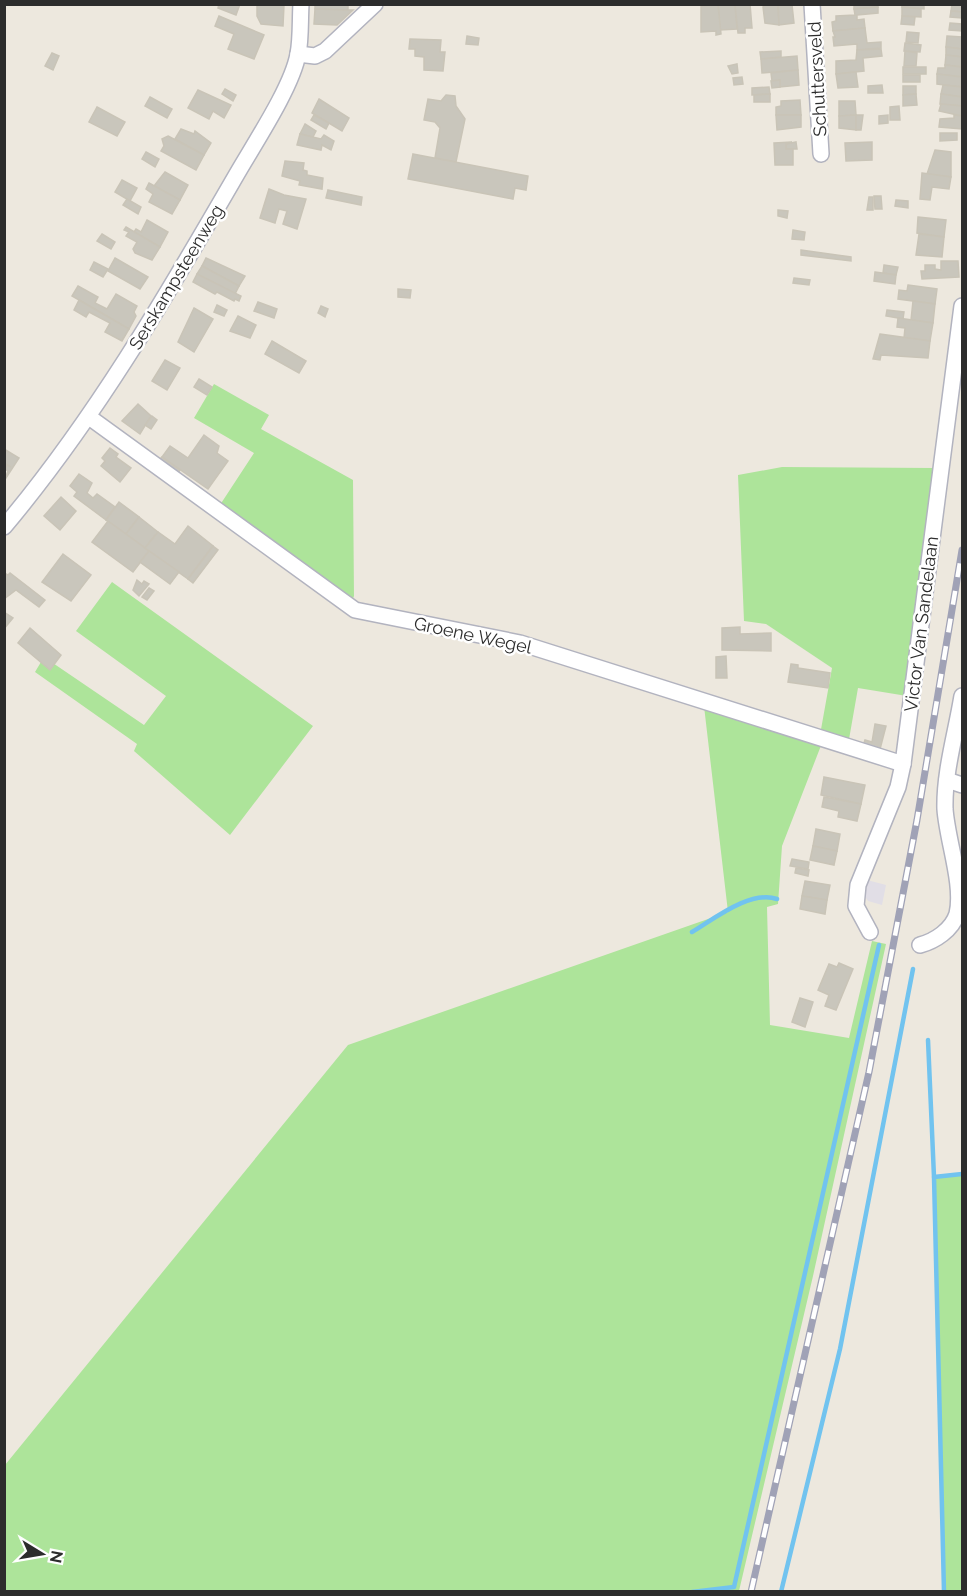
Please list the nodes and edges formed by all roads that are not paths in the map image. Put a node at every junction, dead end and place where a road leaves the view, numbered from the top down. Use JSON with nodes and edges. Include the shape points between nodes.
{"nodes":[{"id":1,"x":301,"y":4,"type":"edge"},
{"id":2,"x":375,"y":4,"type":"edge"},
{"id":3,"x":812,"y":4,"type":"edge"},
{"id":4,"x":298,"y":54,"type":"junction"},
{"id":5,"x":821,"y":154,"type":"dead end"},
{"id":6,"x":963,"y":306,"type":"edge"},
{"id":7,"x":89,"y":417,"type":"junction"},
{"id":8,"x":4,"y":527,"type":"edge"},
{"id":9,"x":963,"y":696,"type":"edge"},
{"id":10,"x":903,"y":764,"type":"junction"},
{"id":11,"x":947,"y":780,"type":"junction"},
{"id":12,"x":963,"y":784,"type":"edge"},
{"id":13,"x":870,"y":932,"type":"dead end"},
{"id":14,"x":920,"y":945,"type":"dead end"}],
"edges":[{"from":1,"to":4,"type":"street","name":"Serskampsteenweg"},
{"from":2,"to":4,"type":"street","via":[[325,51],[315,56]]},
{"from":3,"to":5,"type":"street","name":"Schuttersveld"},
{"from":4,"to":7,"type":"street","name":"Serskampsteenweg","via":[[290,77],[252,147],[153,319]]},
{"from":6,"to":10,"type":"street","name":"Victor Van Sandelaan"},
{"from":7,"to":8,"type":"street","name":"Serskampsteenweg"},
{"from":7,"to":10,"type":"street","name":"Groene Wegel","via":[[355,610],[520,643]]},
{"from":9,"to":11,"type":"street"},
{"from":10,"to":13,"type":"street","name":"Victor Van Sandelaan","via":[[898,787],[858,885],[856,906]]},
{"from":11,"to":12,"type":"street"},
{"from":11,"to":14,"type":"street","via":[[945,811],[957,911],[948,928]]}]}
